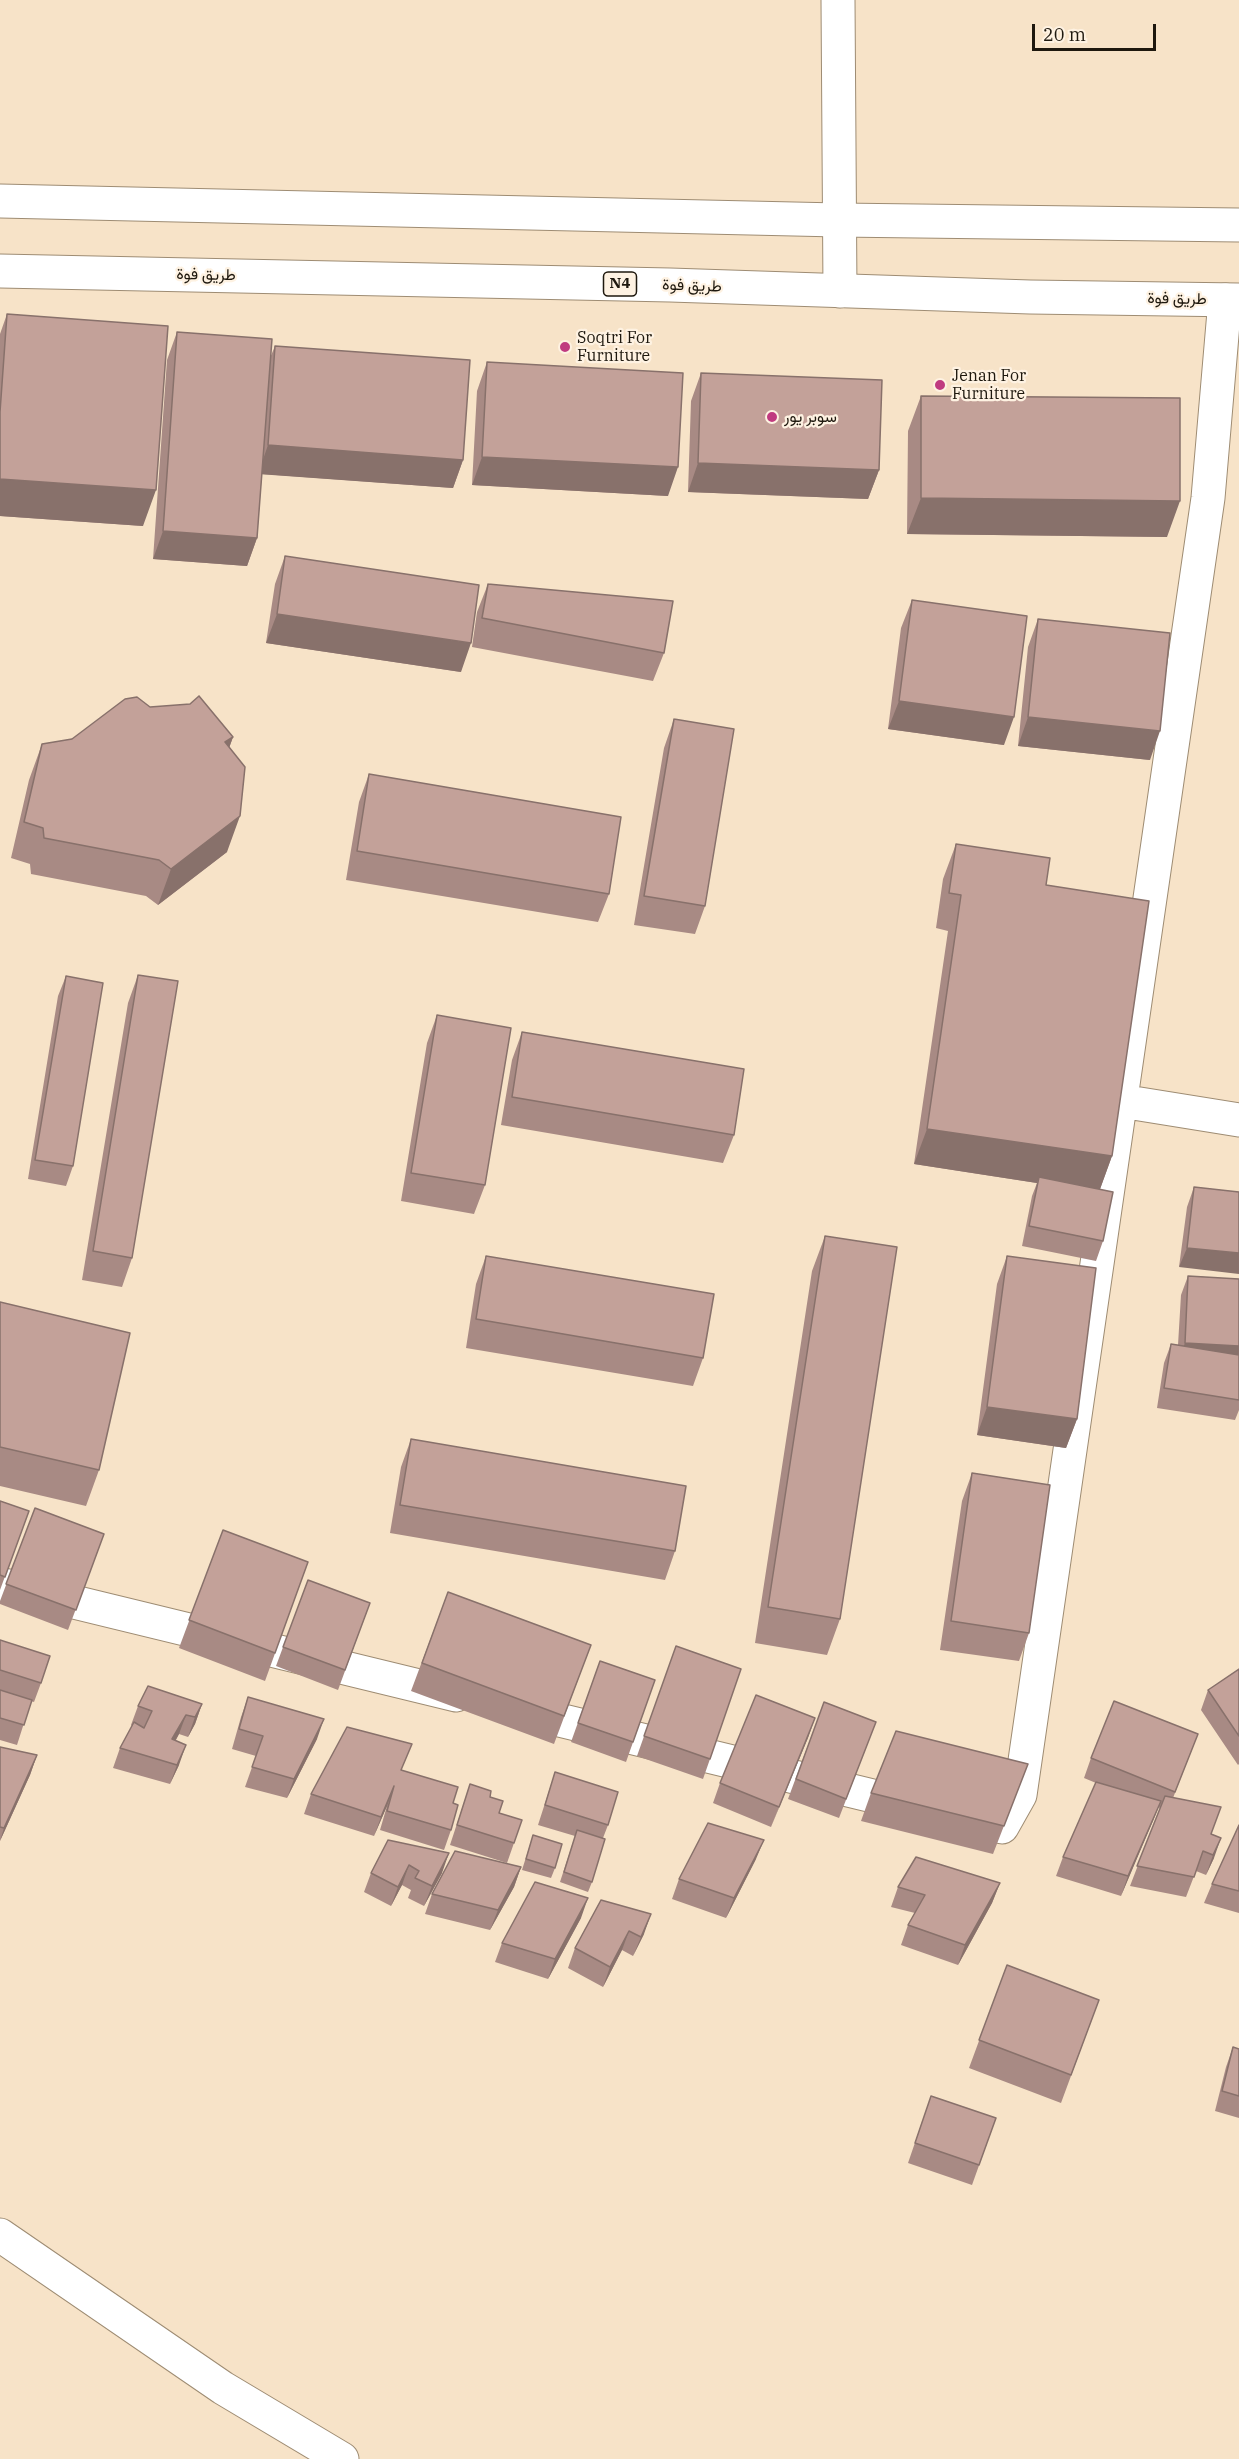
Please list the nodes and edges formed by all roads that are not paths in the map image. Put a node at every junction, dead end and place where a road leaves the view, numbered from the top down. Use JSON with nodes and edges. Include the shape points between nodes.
{"nodes":[{"id":1,"x":838,"y":0,"type":"edge"},
{"id":2,"x":0,"y":201,"type":"edge"},
{"id":3,"x":838,"y":220,"type":"junction"},
{"id":4,"x":1239,"y":225,"type":"edge"},
{"id":5,"x":0,"y":270,"type":"edge"},
{"id":6,"x":840,"y":291,"type":"junction"},
{"id":7,"x":1232,"y":300,"type":"edge"},
{"id":8,"x":1121,"y":1101,"type":"junction"},
{"id":9,"x":1239,"y":1120,"type":"edge"},
{"id":10,"x":0,"y":1584,"type":"edge"},
{"id":11,"x":0,"y":2235,"type":"edge"},
{"id":12,"x":342,"y":2459,"type":"edge"}],
"edges":[{"from":1,"to":3,"type":"main road"},
{"from":2,"to":3,"type":"main road"},
{"from":3,"to":4,"type":"main road"},
{"from":3,"to":6,"type":"main road"},
{"from":5,"to":6,"type":"main road","name":"طريق فوة","number":"N4"},
{"from":6,"to":7,"type":"main road","name":"طريق فوة","number":"N4"},
{"from":7,"to":8,"type":"main road","via":[[1208,498]]},
{"from":8,"to":9,"type":"main road"},
{"from":8,"to":10,"type":"main road","via":[[1020,1795],[1002,1827]]},
{"from":11,"to":12,"type":"main road","via":[[223,2388]]}]}
